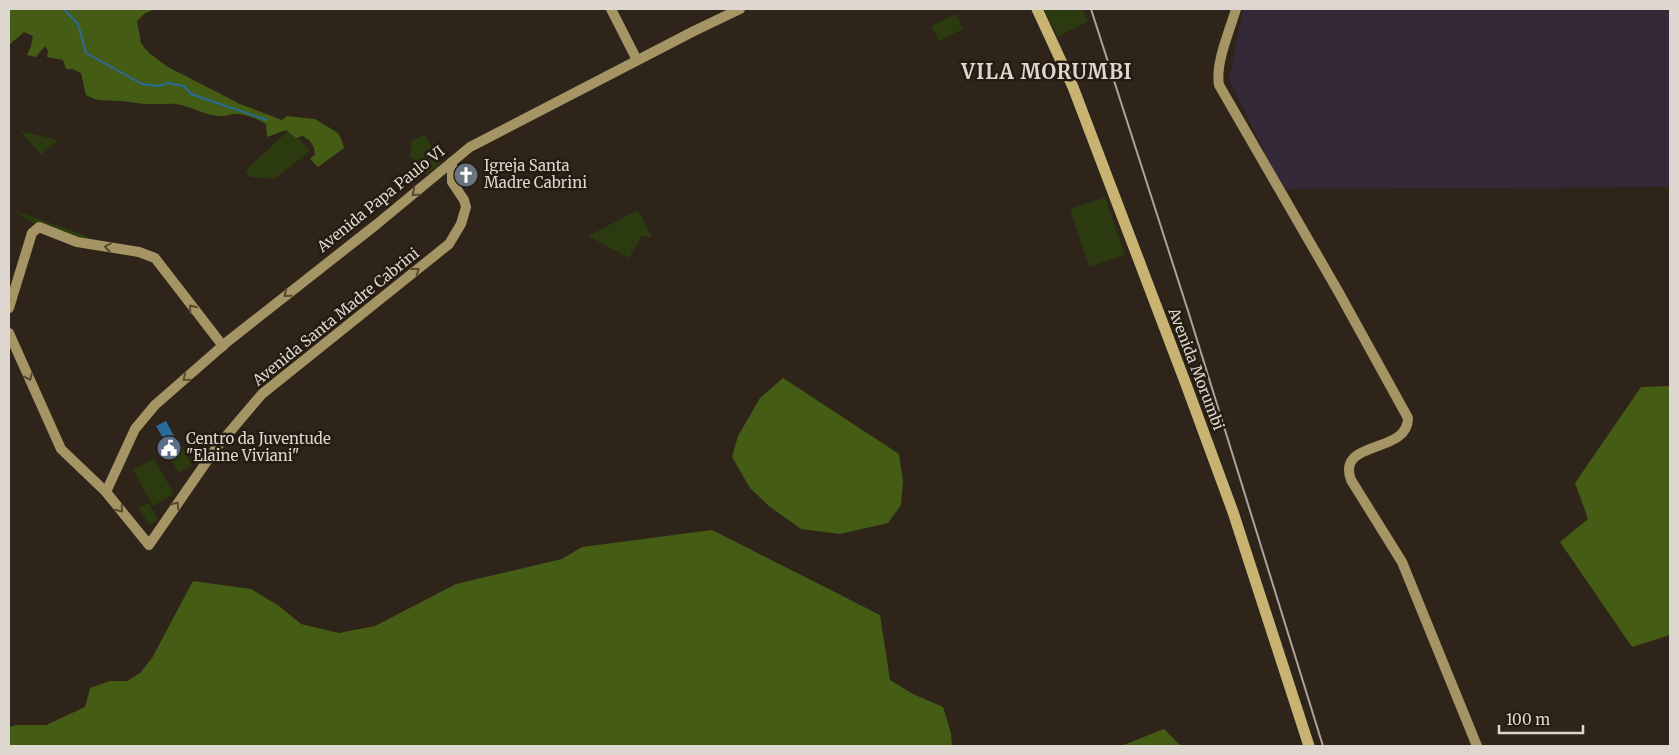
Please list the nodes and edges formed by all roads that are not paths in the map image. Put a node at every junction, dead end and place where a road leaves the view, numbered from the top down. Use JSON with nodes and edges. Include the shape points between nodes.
{"nodes":[{"id":1,"x":611,"y":9,"type":"edge"},
{"id":2,"x":740,"y":9,"type":"edge"},
{"id":3,"x":1037,"y":9,"type":"edge"},
{"id":4,"x":1236,"y":9,"type":"edge"},
{"id":5,"x":638,"y":60,"type":"junction"},
{"id":6,"x":452,"y":162,"type":"junction"},
{"id":7,"x":429,"y":182,"type":"junction"},
{"id":8,"x":452,"y":182,"type":"junction"},
{"id":9,"x":9,"y":306,"type":"edge"},
{"id":10,"x":9,"y":333,"type":"edge"},
{"id":11,"x":223,"y":346,"type":"junction"},
{"id":12,"x":106,"y":492,"type":"junction"},
{"id":13,"x":1309,"y":746,"type":"edge"},
{"id":14,"x":1477,"y":746,"type":"edge"}],
"edges":[{"from":1,"to":5,"type":"main road"},
{"from":2,"to":5,"type":"main road","name":"Avenida Papa Paulo VI"},
{"from":3,"to":13,"type":"main road","name":"Avenida Morumbi","via":[[1073,87],[1230,503]]},
{"from":4,"to":14,"type":"main road","via":[[1219,66],[1219,85],[1408,418],[1406,429],[1398,438],[1354,457],[1348,474],[1402,562]]},
{"from":5,"to":6,"type":"main road","name":"Avenida Papa Paulo VI","via":[[482,140]]},
{"from":6,"to":7,"type":"main road","name":"Avenida Papa Paulo VI"},
{"from":6,"to":8,"type":"main road"},
{"from":7,"to":8,"type":"main road"},
{"from":7,"to":11,"type":"main road","name":"Avenida Papa Paulo VI","one_way":true},
{"from":12,"to":8,"type":"main road","name":"Avenida Santa Madre Cabrini","one_way":true,"via":[[149,545],[216,448],[262,394],[449,244],[461,224],[466,207]]},
{"from":11,"to":9,"type":"main road","one_way":true,"via":[[155,258],[140,252],[77,242],[39,227],[32,234]]},
{"from":10,"to":12,"type":"main road","one_way":true,"via":[[61,448]]},
{"from":11,"to":12,"type":"main road","name":"Avenida Papa Paulo VI","one_way":true,"via":[[148,411],[130,440]]}]}
